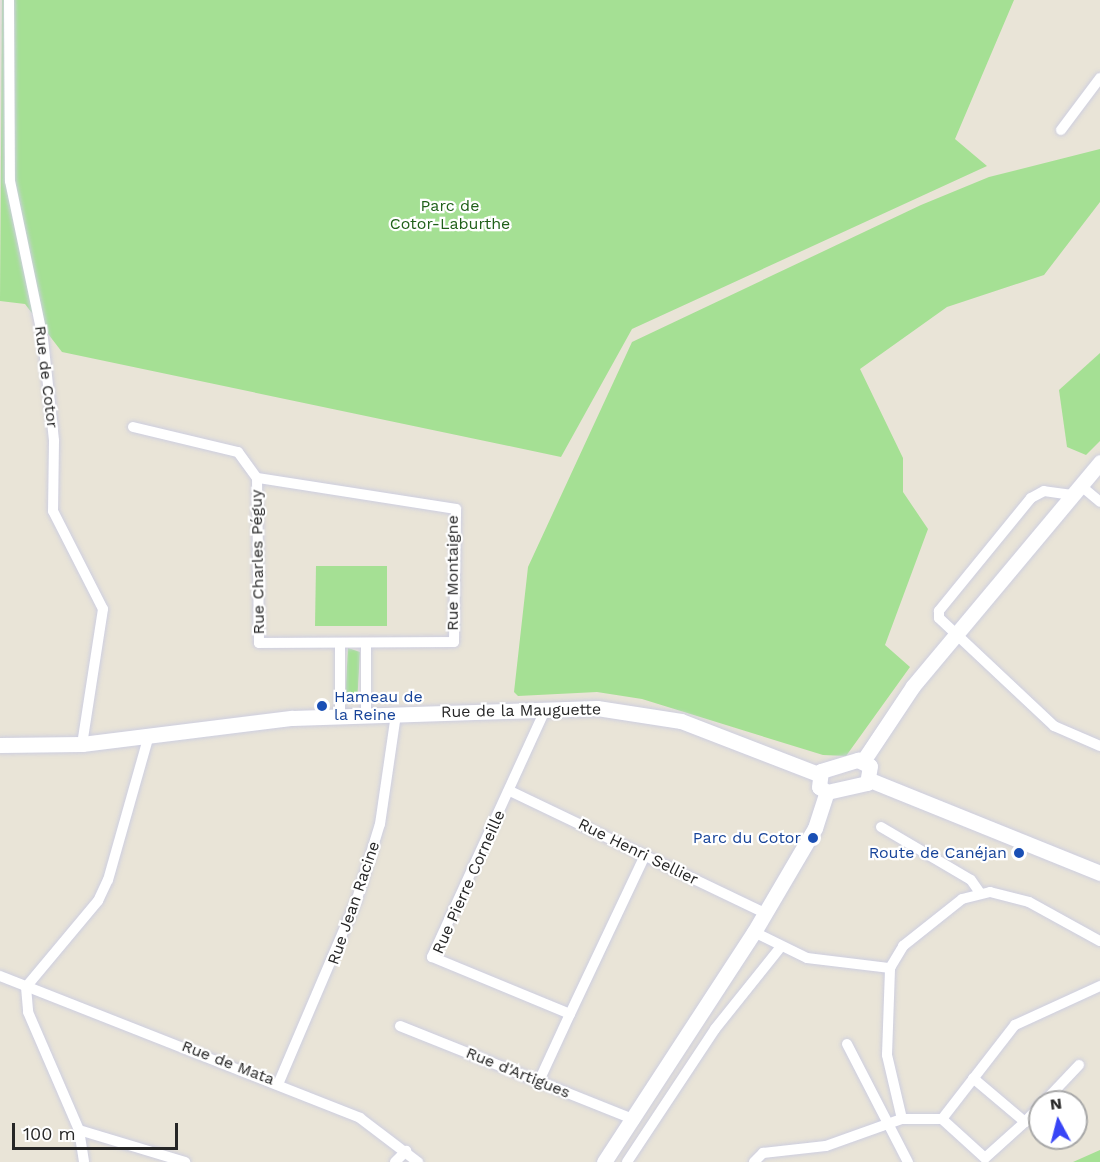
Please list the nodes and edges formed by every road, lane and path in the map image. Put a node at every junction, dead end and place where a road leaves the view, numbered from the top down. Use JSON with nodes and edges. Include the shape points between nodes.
{"nodes":[{"id":1,"x":9,"y":0,"type":"edge"},
{"id":2,"x":1100,"y":78,"type":"edge"},
{"id":3,"x":1061,"y":130,"type":"dead end"},
{"id":4,"x":133,"y":427,"type":"dead end"},
{"id":5,"x":1100,"y":462,"type":"edge"},
{"id":6,"x":256,"y":478,"type":"junction"},
{"id":7,"x":1076,"y":490,"type":"junction"},
{"id":8,"x":1100,"y":502,"type":"edge"},
{"id":9,"x":954,"y":634,"type":"junction"},
{"id":10,"x":259,"y":643,"type":"joint"},
{"id":11,"x":340,"y":643,"type":"junction"},
{"id":12,"x":366,"y":643,"type":"junction"},
{"id":13,"x":546,"y":708,"type":"junction"},
{"id":14,"x":396,"y":714,"type":"junction"},
{"id":15,"x":366,"y":715,"type":"junction"},
{"id":16,"x":340,"y":716,"type":"junction"},
{"id":17,"x":149,"y":735,"type":"junction"},
{"id":18,"x":82,"y":744,"type":"junction"},
{"id":19,"x":0,"y":745,"type":"edge"},
{"id":20,"x":1100,"y":746,"type":"edge"},
{"id":21,"x":863,"y":760,"type":"junction"},
{"id":22,"x":818,"y":774,"type":"junction"},
{"id":23,"x":870,"y":780,"type":"junction"},
{"id":24,"x":510,"y":790,"type":"junction"},
{"id":25,"x":827,"y":792,"type":"junction"},
{"id":26,"x":881,"y":827,"type":"dead end"},
{"id":27,"x":645,"y":855,"type":"junction"},
{"id":28,"x":1100,"y":873,"type":"edge"},
{"id":29,"x":980,"y":893,"type":"junction"},
{"id":30,"x":765,"y":913,"type":"junction"},
{"id":31,"x":754,"y":932,"type":"junction"},
{"id":32,"x":1100,"y":941,"type":"edge"},
{"id":33,"x":779,"y":949,"type":"junction"},
{"id":34,"x":890,"y":968,"type":"junction"},
{"id":35,"x":0,"y":976,"type":"edge"},
{"id":36,"x":1100,"y":986,"type":"edge"},
{"id":37,"x":26,"y":987,"type":"junction"},
{"id":38,"x":570,"y":1014,"type":"junction"},
{"id":39,"x":400,"y":1026,"type":"dead end"},
{"id":40,"x":847,"y":1044,"type":"dead end"},
{"id":41,"x":1079,"y":1065,"type":"dead end"},
{"id":42,"x":973,"y":1078,"type":"junction"},
{"id":43,"x":539,"y":1081,"type":"junction"},
{"id":44,"x":279,"y":1082,"type":"junction"},
{"id":45,"x":1055,"y":1090,"type":"edge"},
{"id":46,"x":902,"y":1119,"type":"junction"},
{"id":47,"x":942,"y":1119,"type":"junction"},
{"id":48,"x":1028,"y":1119,"type":"edge"},
{"id":49,"x":636,"y":1120,"type":"junction"},
{"id":50,"x":1025,"y":1122,"type":"junction"},
{"id":51,"x":888,"y":1123,"type":"junction"},
{"id":52,"x":79,"y":1130,"type":"junction"},
{"id":53,"x":406,"y":1151,"type":"junction"},
{"id":54,"x":84,"y":1162,"type":"edge"},
{"id":55,"x":185,"y":1162,"type":"edge"},
{"id":56,"x":395,"y":1162,"type":"edge"},
{"id":57,"x":418,"y":1162,"type":"edge"},
{"id":58,"x":604,"y":1162,"type":"edge"},
{"id":59,"x":627,"y":1162,"type":"edge"},
{"id":60,"x":754,"y":1162,"type":"edge"},
{"id":61,"x":908,"y":1162,"type":"edge"}],
"edges":[{"from":1,"to":18,"type":"street","name":"Rue de Cotor","via":[[10,181],[43,339],[54,441],[54,511],[103,609]]},
{"from":2,"to":3,"type":"street"},
{"from":4,"to":6,"type":"street","name":"Rue Charles Péguy","via":[[238,452]]},
{"from":5,"to":7,"type":"street"},
{"from":6,"to":10,"type":"street","name":"Rue Charles Péguy"},
{"from":6,"to":12,"type":"street","name":"Rue Montaigne","via":[[456,509],[454,642]]},
{"from":7,"to":8,"type":"street"},
{"from":7,"to":9,"type":"street"},
{"from":7,"to":9,"type":"street","via":[[1044,491],[1031,498],[939,610],[939,618]]},
{"from":9,"to":20,"type":"street","via":[[1054,726]]},
{"from":9,"to":21,"type":"street","via":[[868,746]]},
{"from":10,"to":11,"type":"street","name":"Rue Montaigne"},
{"from":11,"to":12,"type":"street","name":"Rue Montaigne"},
{"from":11,"to":16,"type":"street"},
{"from":12,"to":15,"type":"street"},
{"from":13,"to":14,"type":"street","name":"Rue de la Mauguette"},
{"from":13,"to":22,"type":"street","name":"Rue de la Mauguette","via":[[608,708],[662,717]]},
{"from":13,"to":24,"type":"street","name":"Rue Pierre Corneille"},
{"from":14,"to":15,"type":"street","name":"Rue de la Mauguette"},
{"from":14,"to":44,"type":"street","name":"Rue Jean Racine","via":[[380,824],[357,899]]},
{"from":15,"to":16,"type":"street","name":"Rue de la Mauguette"},
{"from":16,"to":17,"type":"street","name":"Rue de la Mauguette"},
{"from":17,"to":18,"type":"street","name":"Rue de la Mauguette"},
{"from":17,"to":37,"type":"street","via":[[108,880],[98,901]]},
{"from":18,"to":19,"type":"street","name":"Rue de la Mauguette"},
{"from":21,"to":22,"type":"street"},
{"from":21,"to":23,"type":"street","via":[[870,766]]},
{"from":22,"to":25,"type":"street","via":[[819,787]]},
{"from":23,"to":25,"type":"street"},
{"from":23,"to":28,"type":"street"},
{"from":24,"to":27,"type":"street","name":"Rue Henri Sellier"},
{"from":24,"to":38,"type":"street","name":"Rue Pierre Corneille","via":[[432,957]]},
{"from":25,"to":30,"type":"street","via":[[815,828]]},
{"from":26,"to":29,"type":"street","via":[[971,880]]},
{"from":27,"to":30,"type":"street","name":"Rue Henri Sellier"},
{"from":27,"to":38,"type":"street"},
{"from":29,"to":32,"type":"street","via":[[1013,895]]},
{"from":29,"to":34,"type":"street","via":[[962,899],[903,946]]},
{"from":30,"to":31,"type":"street"},
{"from":31,"to":33,"type":"street"},
{"from":31,"to":49,"type":"street"},
{"from":33,"to":34,"type":"street"},
{"from":33,"to":59,"type":"street","via":[[715,1029]]},
{"from":34,"to":46,"type":"street","via":[[887,1055]]},
{"from":35,"to":37,"type":"street","name":"Rue de Mata"},
{"from":36,"to":42,"type":"street","via":[[1015,1025]]},
{"from":37,"to":44,"type":"street","name":"Rue de Mata"},
{"from":37,"to":52,"type":"street","via":[[28,1011]]},
{"from":38,"to":43,"type":"street"},
{"from":39,"to":43,"type":"street","name":"Rue d'Artigues"},
{"from":40,"to":51,"type":"street"},
{"from":41,"to":45,"type":"street"},
{"from":42,"to":47,"type":"street"},
{"from":42,"to":50,"type":"street"},
{"from":43,"to":49,"type":"street","name":"Rue d'Artigues"},
{"from":44,"to":53,"type":"street","name":"Rue de Mata","via":[[360,1118]]},
{"from":46,"to":47,"type":"street"},
{"from":46,"to":51,"type":"street"},
{"from":47,"to":50,"type":"street","via":[[985,1158]]},
{"from":48,"to":50,"type":"street"},
{"from":49,"to":58,"type":"street"},
{"from":51,"to":60,"type":"street","via":[[826,1146],[763,1153]]},
{"from":51,"to":61,"type":"street"},
{"from":52,"to":54,"type":"street"},
{"from":52,"to":55,"type":"street"},
{"from":53,"to":56,"type":"street"},
{"from":53,"to":57,"type":"street","name":"Rue de Mata"}]}
